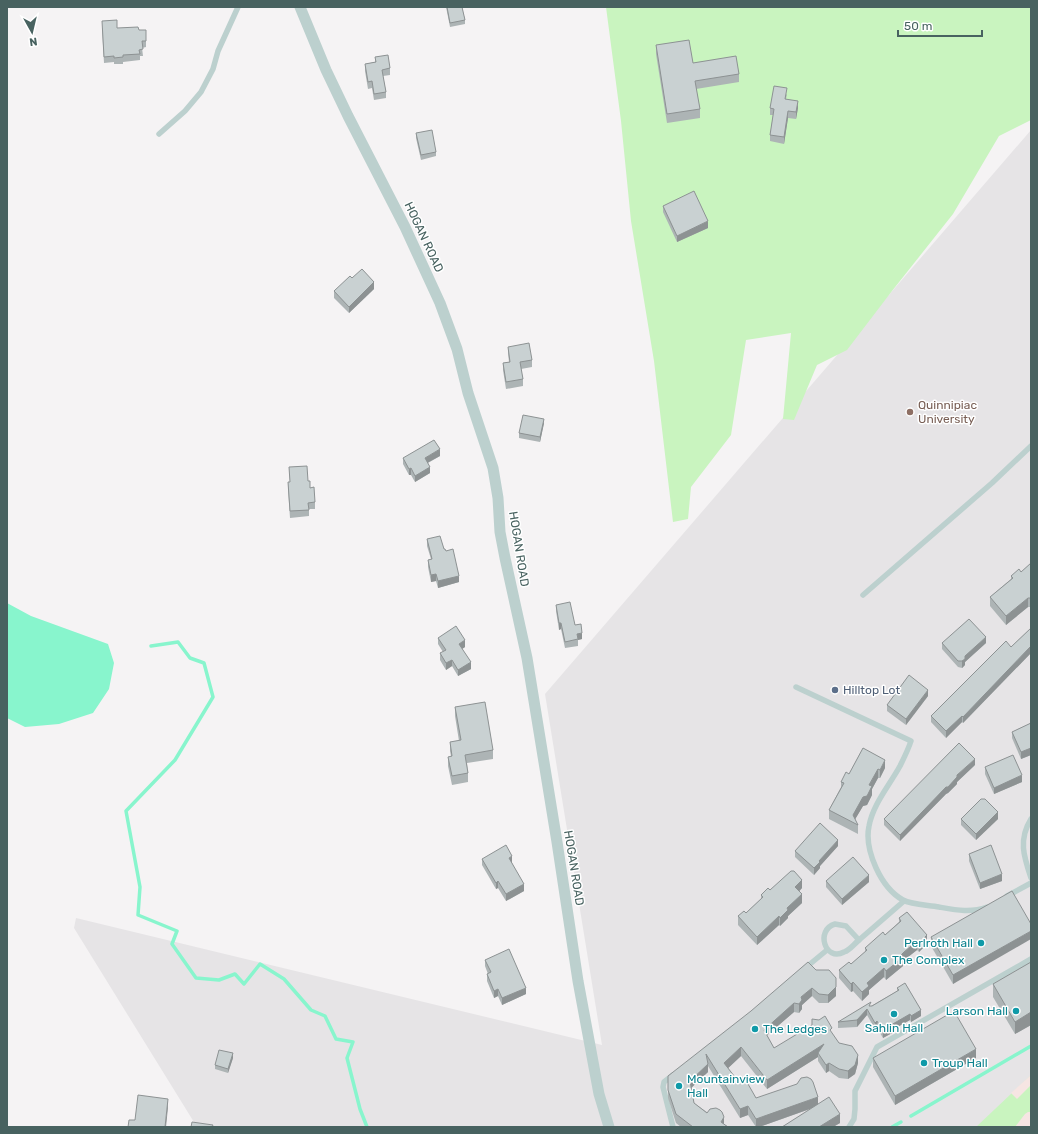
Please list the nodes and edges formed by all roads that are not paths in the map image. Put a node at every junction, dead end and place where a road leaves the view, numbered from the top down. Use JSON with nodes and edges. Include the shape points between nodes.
{"nodes":[{"id":1,"x":238,"y":7,"type":"edge"},
{"id":2,"x":300,"y":7,"type":"edge"},
{"id":3,"x":159,"y":134,"type":"dead end"},
{"id":4,"x":1031,"y":446,"type":"edge"},
{"id":5,"x":863,"y":595,"type":"dead end"},
{"id":6,"x":796,"y":687,"type":"dead end"},
{"id":7,"x":1031,"y":819,"type":"edge"},
{"id":8,"x":1031,"y":878,"type":"edge"},
{"id":9,"x":1031,"y":883,"type":"edge"},
{"id":10,"x":1002,"y":899,"type":"edge"},
{"id":11,"x":904,"y":901,"type":"junction"},
{"id":12,"x":991,"y":905,"type":"edge"},
{"id":13,"x":859,"y":940,"type":"junction"},
{"id":14,"x":827,"y":950,"type":"junction"},
{"id":15,"x":1031,"y":959,"type":"edge"},
{"id":16,"x":797,"y":975,"type":"edge"},
{"id":17,"x":676,"y":1072,"type":"edge"},
{"id":18,"x":609,"y":1127,"type":"edge"},
{"id":19,"x":673,"y":1127,"type":"edge"},
{"id":20,"x":849,"y":1127,"type":"edge"}],
"edges":[{"from":1,"to":3,"type":"lane","via":[[201,92],[185,111]]},
{"from":2,"to":18,"type":"street","name":"HOGAN ROAD","via":[[326,70],[405,226],[440,303],[494,468],[500,532],[527,658],[578,981]]},
{"from":4,"to":5,"type":"lane"},
{"from":6,"to":11,"type":"lane","via":[[911,741],[872,814],[868,833],[872,855],[883,881],[887,888]]},
{"from":7,"to":8,"type":"lane","via":[[1023,838],[1024,856]]},
{"from":9,"to":10,"type":"lane"},
{"from":11,"to":12,"type":"lane","via":[[963,911]]},
{"from":11,"to":13,"type":"lane"},
{"from":13,"to":14,"type":"lane","via":[[842,953]]},
{"from":13,"to":14,"type":"lane","via":[[846,926],[831,925],[824,935]]},
{"from":14,"to":16,"type":"lane"},
{"from":15,"to":20,"type":"lane","via":[[877,1047],[855,1091],[854,1119]]},
{"from":17,"to":19,"type":"lane","via":[[664,1082],[663,1087]]}]}
